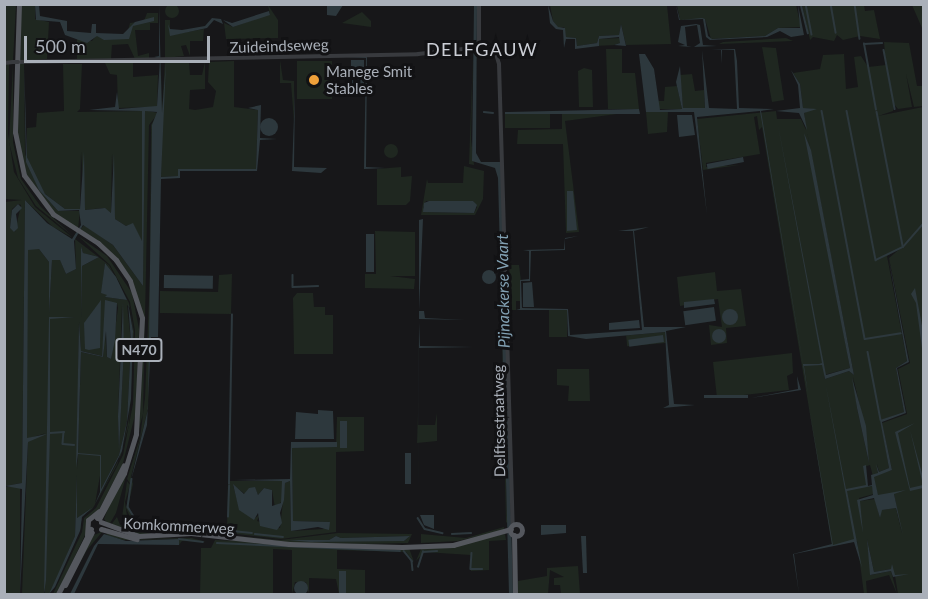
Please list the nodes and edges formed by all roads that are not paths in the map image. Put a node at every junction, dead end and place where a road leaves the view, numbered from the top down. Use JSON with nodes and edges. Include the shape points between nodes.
{"nodes":[{"id":1,"x":18,"y":4,"type":"edge"},
{"id":2,"x":479,"y":4,"type":"edge"},
{"id":3,"x":482,"y":47,"type":"junction"},
{"id":4,"x":4,"y":63,"type":"edge"},
{"id":5,"x":99,"y":522,"type":"junction"},
{"id":6,"x":511,"y":531,"type":"junction"},
{"id":7,"x":88,"y":536,"type":"junction"},
{"id":8,"x":59,"y":594,"type":"edge"},
{"id":9,"x":515,"y":594,"type":"edge"}],
"edges":[{"from":1,"to":5,"type":"main road","number":"N470","via":[[13,132],[16,160],[39,204],[101,250],[124,276],[134,297],[140,329],[132,440]]},
{"from":2,"to":3,"type":"street","via":[[478,38]]},
{"from":3,"to":4,"type":"street","name":"Zuideindseweg"},
{"from":3,"to":6,"type":"street","name":"Delftsestraatweg","via":[[495,53],[499,61],[514,513]]},
{"from":5,"to":6,"type":"main road","name":"Komkommerweg","via":[[134,538],[421,547]]},
{"from":5,"to":7,"type":"main road","number":"N470"},
{"from":5,"to":7,"type":"main road","number":"N470","via":[[88,520]]},
{"from":6,"to":9,"type":"main road"},
{"from":7,"to":8,"type":"main road","number":"N470"}]}
